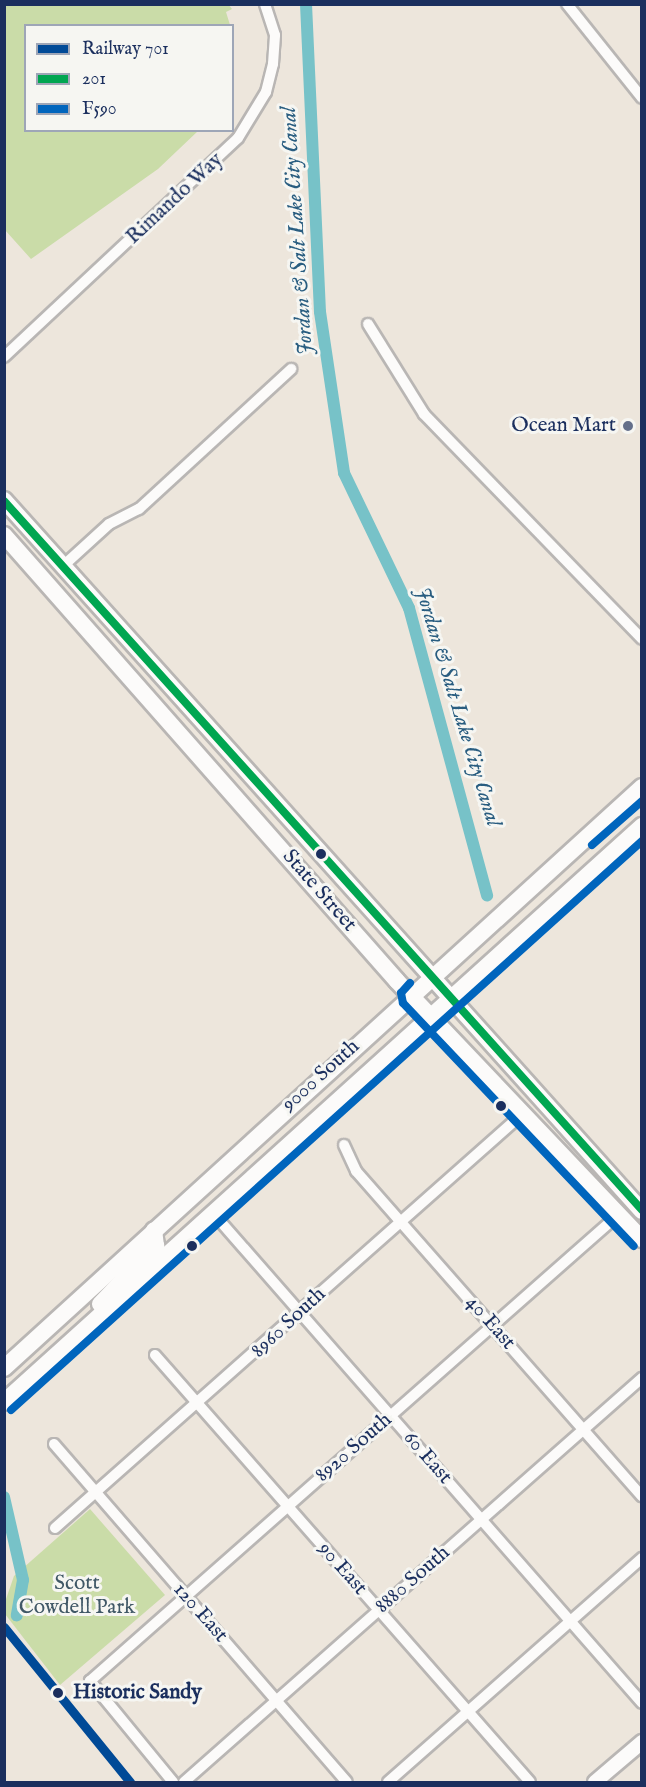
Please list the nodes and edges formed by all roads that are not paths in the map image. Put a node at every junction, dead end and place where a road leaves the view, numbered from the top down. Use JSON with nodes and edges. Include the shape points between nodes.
{"nodes":[{"id":1,"x":265,"y":4,"type":"edge"},
{"id":2,"x":567,"y":4,"type":"edge"},
{"id":3,"x":642,"y":98,"type":"edge"},
{"id":4,"x":368,"y":324,"type":"dead end"},
{"id":5,"x":4,"y":357,"type":"edge"},
{"id":6,"x":291,"y":369,"type":"dead end"},
{"id":7,"x":4,"y":500,"type":"edge"},
{"id":8,"x":4,"y":536,"type":"edge"},
{"id":9,"x":63,"y":566,"type":"junction"},
{"id":10,"x":642,"y":639,"type":"edge"},
{"id":11,"x":642,"y":788,"type":"edge"},
{"id":12,"x":642,"y":826,"type":"edge"},
{"id":13,"x":432,"y":975,"type":"junction"},
{"id":14,"x":411,"y":996,"type":"junction"},
{"id":15,"x":450,"y":996,"type":"junction"},
{"id":16,"x":428,"y":1014,"type":"junction"},
{"id":17,"x":520,"y":1116,"type":"junction"},
{"id":18,"x":344,"y":1145,"type":"dead end"},
{"id":19,"x":642,"y":1211,"type":"edge"},
{"id":20,"x":213,"y":1213,"type":"junction"},
{"id":21,"x":618,"y":1215,"type":"junction"},
{"id":22,"x":401,"y":1222,"type":"junction"},
{"id":23,"x":154,"y":1230,"type":"junction"},
{"id":24,"x":642,"y":1239,"type":"edge"},
{"id":25,"x":300,"y":1312,"type":"junction"},
{"id":26,"x":492,"y":1326,"type":"junction"},
{"id":27,"x":84,"y":1327,"type":"junction"},
{"id":28,"x":155,"y":1355,"type":"dead end"},
{"id":29,"x":4,"y":1368,"type":"edge"},
{"id":30,"x":642,"y":1378,"type":"edge"},
{"id":31,"x":196,"y":1401,"type":"junction"},
{"id":32,"x":4,"y":1402,"type":"edge"},
{"id":33,"x":390,"y":1416,"type":"junction"},
{"id":34,"x":583,"y":1430,"type":"junction"},
{"id":35,"x":54,"y":1444,"type":"dead end"},
{"id":36,"x":96,"y":1491,"type":"junction"},
{"id":37,"x":642,"y":1497,"type":"edge"},
{"id":38,"x":288,"y":1506,"type":"junction"},
{"id":39,"x":481,"y":1520,"type":"junction"},
{"id":40,"x":55,"y":1528,"type":"dead end"},
{"id":41,"x":642,"y":1558,"type":"edge"},
{"id":42,"x":186,"y":1597,"type":"junction"},
{"id":43,"x":379,"y":1610,"type":"junction"},
{"id":44,"x":570,"y":1622,"type":"junction"},
{"id":45,"x":276,"y":1701,"type":"junction"},
{"id":46,"x":642,"y":1703,"type":"edge"},
{"id":47,"x":468,"y":1712,"type":"junction"},
{"id":48,"x":642,"y":1742,"type":"edge"},
{"id":49,"x":173,"y":1782,"type":"edge"},
{"id":50,"x":184,"y":1782,"type":"edge"},
{"id":51,"x":347,"y":1782,"type":"edge"},
{"id":52,"x":388,"y":1782,"type":"edge"},
{"id":53,"x":530,"y":1782,"type":"edge"},
{"id":54,"x":595,"y":1782,"type":"edge"}],
"edges":[{"from":1,"to":5,"type":"street","name":"Rimando Way","via":[[274,35],[273,64],[266,92],[238,138]]},
{"from":2,"to":3,"type":"street"},
{"from":4,"to":10,"type":"street","via":[[424,414]]},
{"from":6,"to":9,"type":"street","via":[[139,509],[109,524]]},
{"from":7,"to":9,"type":"main road","name":"State Street"},
{"from":8,"to":14,"type":"main road","name":"State Street"},
{"from":9,"to":13,"type":"main road","name":"State Street"},
{"from":11,"to":13,"type":"main road","name":"9000 South"},
{"from":12,"to":15,"type":"main road","name":"9000 South"},
{"from":13,"to":14,"type":"main road","name":"9000 South"},
{"from":13,"to":15,"type":"main road","name":"State Street"},
{"from":14,"to":16,"type":"main road","name":"State Street"},
{"from":14,"to":23,"type":"main road","name":"9000 South"},
{"from":15,"to":16,"type":"main road","name":"9000 South"},
{"from":15,"to":19,"type":"main road","name":"State Street"},
{"from":16,"to":17,"type":"main road","name":"State Street"},
{"from":16,"to":20,"type":"main road","name":"9000 South"},
{"from":17,"to":21,"type":"main road","name":"State Street"},
{"from":17,"to":22,"type":"street","name":"8960 South"},
{"from":18,"to":22,"type":"street","name":"40 East","via":[[356,1171]]},
{"from":20,"to":25,"type":"street","name":"60 East"},
{"from":20,"to":27,"type":"main road","name":"9000 South"},
{"from":21,"to":24,"type":"main road","name":"State Street"},
{"from":21,"to":26,"type":"street","name":"8920 South"},
{"from":22,"to":25,"type":"street","name":"8960 South"},
{"from":22,"to":26,"type":"street","name":"40 East"},
{"from":23,"to":27,"type":"main road","via":[[156,1246],[113,1286]]},
{"from":23,"to":29,"type":"main road","name":"9000 South"},
{"from":25,"to":31,"type":"street","name":"8960 South"},
{"from":25,"to":33,"type":"street","name":"60 East"},
{"from":26,"to":33,"type":"street","name":"8920 South"},
{"from":26,"to":34,"type":"street","name":"40 East"},
{"from":27,"to":32,"type":"main road","name":"9000 South"},
{"from":28,"to":31,"type":"street","name":"90 East"},
{"from":30,"to":34,"type":"street","name":"8880 South"},
{"from":31,"to":36,"type":"street","name":"8960 South"},
{"from":31,"to":38,"type":"street","name":"90 East"},
{"from":33,"to":38,"type":"street","name":"8920 South"},
{"from":33,"to":39,"type":"street","name":"60 East"},
{"from":34,"to":37,"type":"street","name":"40 East"},
{"from":34,"to":39,"type":"street","name":"8880 South"},
{"from":35,"to":36,"type":"street","name":"120 East"},
{"from":36,"to":40,"type":"street","name":"8960 South"},
{"from":36,"to":42,"type":"street","name":"120 East"},
{"from":38,"to":42,"type":"street","name":"8920 South"},
{"from":38,"to":43,"type":"street","name":"90 East"},
{"from":39,"to":43,"type":"street","name":"8880 South"},
{"from":39,"to":44,"type":"street","name":"60 East"},
{"from":41,"to":44,"type":"street"},
{"from":42,"to":45,"type":"street","name":"120 East"},
{"from":42,"to":49,"type":"street","name":"8920 South","via":[[90,1681]]},
{"from":43,"to":45,"type":"street","name":"8880 South"},
{"from":43,"to":47,"type":"street","name":"90 East"},
{"from":44,"to":46,"type":"street","name":"60 East"},
{"from":44,"to":47,"type":"street"},
{"from":45,"to":50,"type":"street","name":"8880 South"},
{"from":45,"to":51,"type":"street","name":"120 East"},
{"from":47,"to":52,"type":"street"},
{"from":47,"to":53,"type":"street","name":"90 East"},
{"from":48,"to":54,"type":"street"}]}
